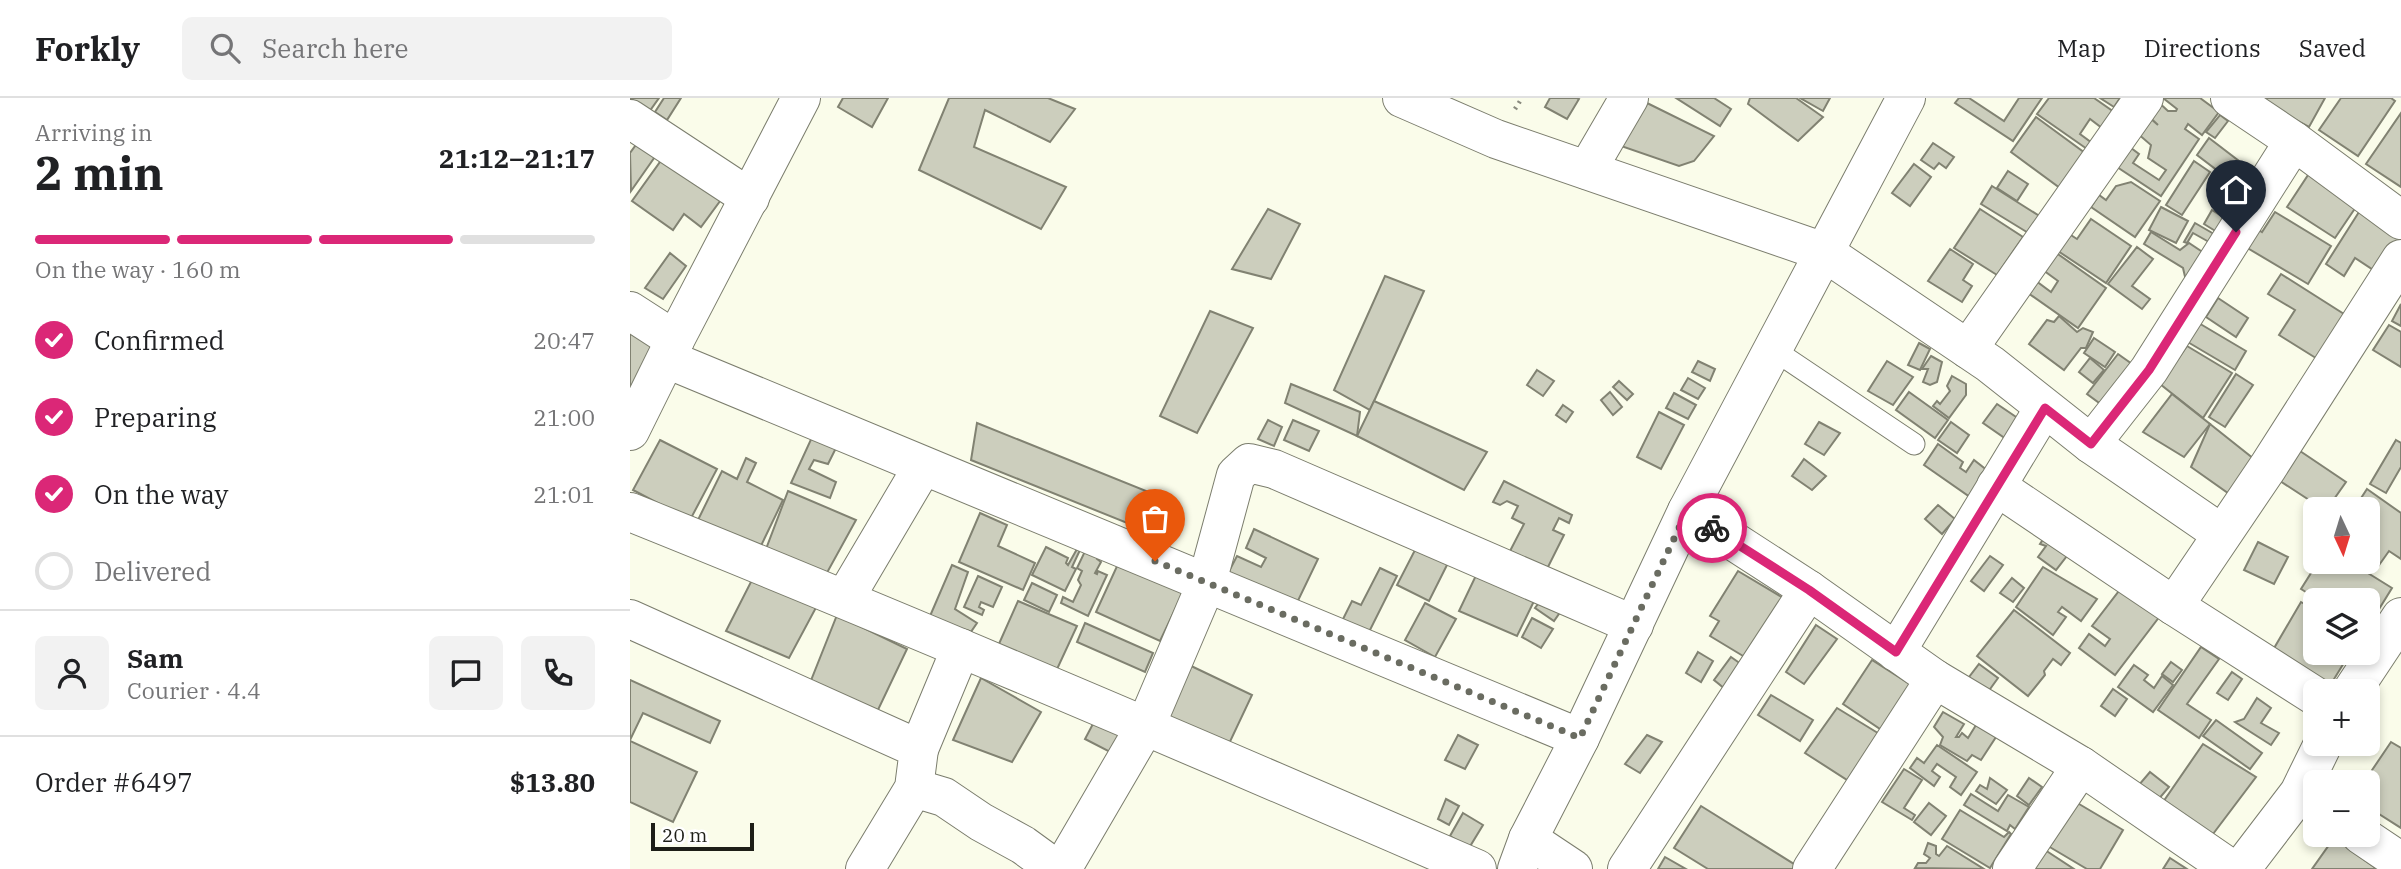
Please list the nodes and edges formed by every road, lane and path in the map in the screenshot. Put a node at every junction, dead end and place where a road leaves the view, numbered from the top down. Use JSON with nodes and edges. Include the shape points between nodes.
{"nodes":[{"id":1,"x":801,"y":98,"type":"edge"},
{"id":2,"x":1402,"y":98,"type":"edge"},
{"id":3,"x":1629,"y":98,"type":"edge"},
{"id":4,"x":1906,"y":98,"type":"edge"},
{"id":5,"x":2144,"y":98,"type":"edge"},
{"id":6,"x":2230,"y":98,"type":"edge"},
{"id":7,"x":630,"y":119,"type":"edge"},
{"id":8,"x":2294,"y":141,"type":"junction"},
{"id":9,"x":1587,"y":170,"type":"junction"},
{"id":10,"x":750,"y":198,"type":"junction"},
{"id":11,"x":2401,"y":220,"type":"edge"},
{"id":12,"x":1824,"y":253,"type":"junction"},
{"id":13,"x":2401,"y":259,"type":"edge"},
{"id":14,"x":630,"y":311,"type":"edge"},
{"id":15,"x":1968,"y":349,"type":"junction"},
{"id":16,"x":671,"y":350,"type":"junction"},
{"id":17,"x":1774,"y":351,"type":"junction"},
{"id":18,"x":2045,"y":408,"type":"junction"},
{"id":19,"x":630,"y":431,"type":"edge"},
{"id":20,"x":1914,"y":444,"type":"dead end"},
{"id":21,"x":2091,"y":444,"type":"junction"},
{"id":22,"x":923,"y":466,"type":"junction"},
{"id":23,"x":1996,"y":486,"type":"junction"},
{"id":24,"x":1687,"y":511,"type":"junction"},
{"id":25,"x":630,"y":512,"type":"edge"},
{"id":26,"x":2222,"y":534,"type":"junction"},
{"id":27,"x":1207,"y":582,"type":"junction"},
{"id":28,"x":1809,"y":590,"type":"junction"},
{"id":29,"x":845,"y":598,"type":"junction"},
{"id":30,"x":2174,"y":606,"type":"junction"},
{"id":31,"x":630,"y":620,"type":"edge"},
{"id":32,"x":1633,"y":625,"type":"junction"},
{"id":33,"x":2397,"y":630,"type":"edge"},
{"id":34,"x":961,"y":649,"type":"junction"},
{"id":35,"x":1896,"y":652,"type":"junction"},
{"id":36,"x":1935,"y":679,"type":"junction"},
{"id":37,"x":2361,"y":679,"type":"edge"},
{"id":38,"x":2303,"y":688,"type":"edge"},
{"id":39,"x":1146,"y":725,"type":"junction"},
{"id":40,"x":1580,"y":738,"type":"junction"},
{"id":41,"x":919,"y":749,"type":"junction"},
{"id":42,"x":2081,"y":766,"type":"junction"},
{"id":43,"x":914,"y":788,"type":"junction"},
{"id":44,"x":2303,"y":802,"type":"edge"},
{"id":45,"x":2379,"y":847,"type":"edge"},
{"id":46,"x":1522,"y":854,"type":"edge"},
{"id":47,"x":2401,"y":862,"type":"edge"},
{"id":48,"x":865,"y":869,"type":"edge"},
{"id":49,"x":1056,"y":869,"type":"edge"},
{"id":50,"x":1062,"y":869,"type":"edge"},
{"id":51,"x":1477,"y":869,"type":"edge"},
{"id":52,"x":1573,"y":869,"type":"edge"},
{"id":53,"x":1627,"y":869,"type":"edge"},
{"id":54,"x":1812,"y":869,"type":"edge"},
{"id":55,"x":2012,"y":869,"type":"edge"},
{"id":56,"x":2231,"y":869,"type":"edge"},
{"id":57,"x":2241,"y":869,"type":"edge"}],
"edges":[{"from":1,"to":10,"type":"street"},
{"from":2,"to":9,"type":"street","via":[[1496,139]]},
{"from":3,"to":9,"type":"street"},
{"from":4,"to":12,"type":"street"},
{"from":5,"to":15,"type":"street"},
{"from":6,"to":8,"type":"street"},
{"from":7,"to":10,"type":"street"},
{"from":8,"to":11,"type":"street"},
{"from":8,"to":21,"type":"street","via":[[2149,370]]},
{"from":9,"to":12,"type":"street"},
{"from":10,"to":16,"type":"street"},
{"from":12,"to":15,"type":"street"},
{"from":12,"to":17,"type":"street"},
{"from":13,"to":26,"type":"street"},
{"from":14,"to":16,"type":"street"},
{"from":15,"to":18,"type":"street"},
{"from":16,"to":19,"type":"street"},
{"from":16,"to":22,"type":"street"},
{"from":17,"to":20,"type":"lane"},
{"from":17,"to":24,"type":"street"},
{"from":18,"to":21,"type":"street"},
{"from":18,"to":23,"type":"street"},
{"from":21,"to":26,"type":"street"},
{"from":22,"to":27,"type":"street"},
{"from":22,"to":29,"type":"street"},
{"from":23,"to":30,"type":"street"},
{"from":23,"to":35,"type":"street"},
{"from":24,"to":28,"type":"street"},
{"from":24,"to":32,"type":"street"},
{"from":25,"to":29,"type":"street"},
{"from":26,"to":30,"type":"street"},
{"from":27,"to":32,"type":"street","via":[[1236,475],[1249,463],[1274,468]]},
{"from":27,"to":39,"type":"street"},
{"from":27,"to":40,"type":"street"},
{"from":28,"to":35,"type":"street"},
{"from":28,"to":53,"type":"street"},
{"from":29,"to":34,"type":"street"},
{"from":30,"to":38,"type":"street"},
{"from":31,"to":41,"type":"street"},
{"from":32,"to":40,"type":"street"},
{"from":33,"to":37,"type":"street"},
{"from":34,"to":39,"type":"street"},
{"from":34,"to":41,"type":"street"},
{"from":35,"to":36,"type":"street"},
{"from":36,"to":42,"type":"street"},
{"from":36,"to":54,"type":"street"},
{"from":39,"to":50,"type":"street"},
{"from":39,"to":51,"type":"street"},
{"from":40,"to":46,"type":"street"},
{"from":41,"to":43,"type":"street"},
{"from":42,"to":55,"type":"street"},
{"from":42,"to":56,"type":"street"},
{"from":43,"to":48,"type":"street"},
{"from":43,"to":49,"type":"street","via":[[944,797]]},
{"from":44,"to":57,"type":"street"},
{"from":45,"to":47,"type":"street"},
{"from":46,"to":52,"type":"street"}]}
